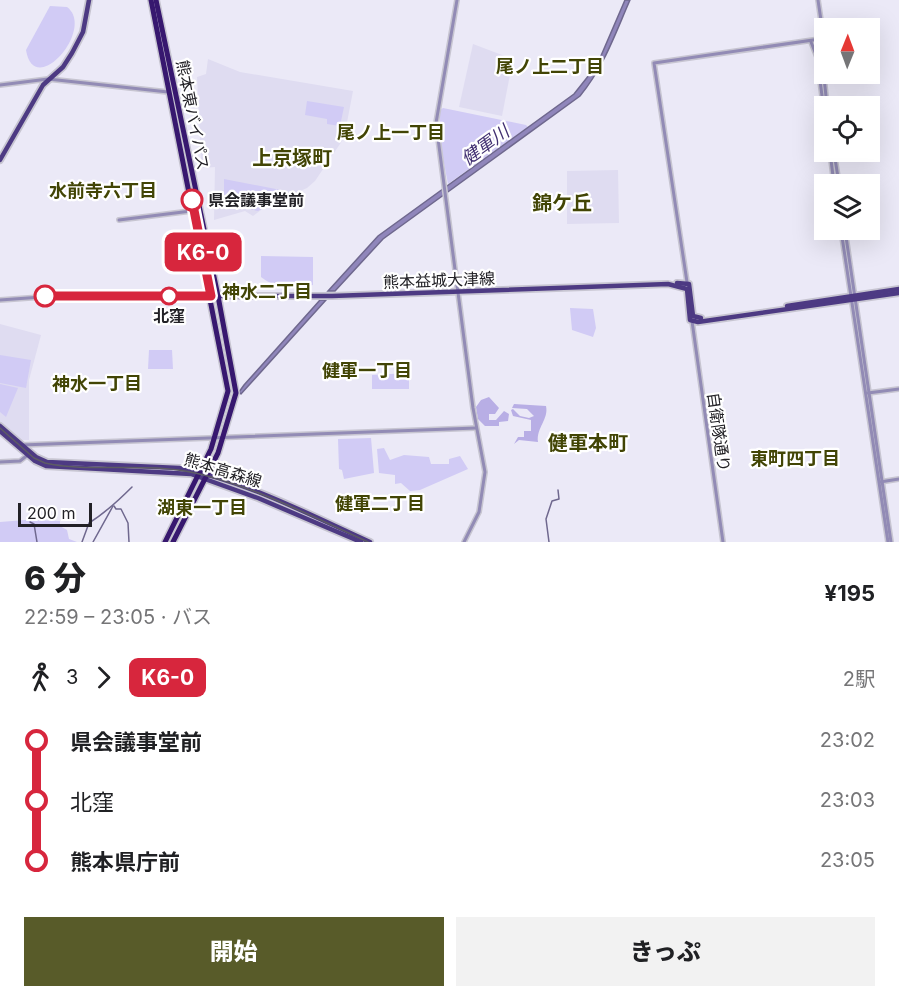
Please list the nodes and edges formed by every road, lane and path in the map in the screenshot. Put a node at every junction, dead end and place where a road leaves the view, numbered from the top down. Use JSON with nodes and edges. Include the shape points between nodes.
{"nodes":[{"id":1,"x":89,"y":0,"type":"edge"},
{"id":2,"x":151,"y":0,"type":"edge"},
{"id":3,"x":156,"y":0,"type":"edge"},
{"id":4,"x":458,"y":0,"type":"edge"},
{"id":5,"x":818,"y":0,"type":"edge"},
{"id":6,"x":821,"y":18,"type":"edge"},
{"id":7,"x":814,"y":40,"type":"edge"},
{"id":8,"x":809,"y":41,"type":"junction"},
{"id":9,"x":814,"y":46,"type":"edge"},
{"id":10,"x":48,"y":79,"type":"junction"},
{"id":11,"x":0,"y":85,"type":"edge"},
{"id":12,"x":172,"y":92,"type":"junction"},
{"id":13,"x":0,"y":160,"type":"edge"},
{"id":14,"x":197,"y":211,"type":"junction"},
{"id":15,"x":119,"y":220,"type":"dead end"},
{"id":16,"x":845,"y":240,"type":"edge"},
{"id":17,"x":687,"y":286,"type":"junction"},
{"id":18,"x":899,"y":291,"type":"edge"},
{"id":19,"x":458,"y":292,"type":"junction"},
{"id":20,"x":211,"y":296,"type":"junction"},
{"id":21,"x":218,"y":296,"type":"junction"},
{"id":22,"x":854,"y":298,"type":"junction"},
{"id":23,"x":0,"y":300,"type":"edge"},
{"id":24,"x":693,"y":321,"type":"junction"},
{"id":25,"x":899,"y":388,"type":"edge"},
{"id":26,"x":868,"y":393,"type":"junction"},
{"id":27,"x":0,"y":426,"type":"edge"},
{"id":28,"x":476,"y":428,"type":"junction"},
{"id":29,"x":0,"y":431,"type":"edge"},
{"id":30,"x":215,"y":438,"type":"junction"},
{"id":31,"x":224,"y":438,"type":"junction"},
{"id":32,"x":22,"y":445,"type":"junction"},
{"id":33,"x":29,"y":454,"type":"junction"},
{"id":34,"x":0,"y":462,"type":"edge"},
{"id":35,"x":199,"y":474,"type":"junction"},
{"id":36,"x":207,"y":477,"type":"junction"},
{"id":37,"x":899,"y":479,"type":"edge"},
{"id":38,"x":880,"y":482,"type":"junction"},
{"id":39,"x":165,"y":542,"type":"edge"},
{"id":40,"x":173,"y":542,"type":"edge"},
{"id":41,"x":361,"y":542,"type":"edge"},
{"id":42,"x":370,"y":542,"type":"edge"},
{"id":43,"x":464,"y":542,"type":"edge"},
{"id":44,"x":723,"y":542,"type":"edge"},
{"id":45,"x":890,"y":542,"type":"edge"}],
"edges":[{"from":1,"to":10,"type":"main road","via":[[80,37],[63,67]]},
{"from":2,"to":12,"type":"highway","name":"熊本東バイパス"},
{"from":3,"to":12,"type":"highway","name":"熊本東バイパス"},
{"from":4,"to":19,"type":"street","via":[[436,117]]},
{"from":5,"to":6,"type":"street"},
{"from":7,"to":8,"type":"street"},
{"from":8,"to":9,"type":"street"},
{"from":8,"to":17,"type":"street","via":[[654,63]]},
{"from":10,"to":11,"type":"street"},
{"from":10,"to":12,"type":"street"},
{"from":10,"to":13,"type":"main road"},
{"from":12,"to":14,"type":"highway","name":"熊本東バイパス"},
{"from":14,"to":15,"type":"street"},
{"from":14,"to":20,"type":"highway","name":"熊本東バイパス"},
{"from":14,"to":21,"type":"highway","name":"熊本東バイパス"},
{"from":16,"to":22,"type":"street"},
{"from":17,"to":19,"type":"main road","name":"熊本益城大津線"},
{"from":17,"to":24,"type":"main road"},
{"from":18,"to":22,"type":"main road"},
{"from":19,"to":21,"type":"main road","name":"熊本益城大津線"},
{"from":19,"to":28,"type":"street"},
{"from":20,"to":21,"type":"main road","name":"熊本益城大津線"},
{"from":20,"to":23,"type":"street","via":[[70,295]]},
{"from":20,"to":30,"type":"highway","name":"熊本東バイパス","via":[[228,391]]},
{"from":21,"to":31,"type":"highway","name":"熊本東バイパス","via":[[235,382]]},
{"from":22,"to":24,"type":"main road"},
{"from":22,"to":26,"type":"street"},
{"from":24,"to":44,"type":"street","name":"自衛隊通り"},
{"from":25,"to":26,"type":"street"},
{"from":26,"to":38,"type":"street"},
{"from":27,"to":32,"type":"main road","name":"熊本高森線"},
{"from":28,"to":31,"type":"street"},
{"from":28,"to":43,"type":"street","via":[[485,472],[479,512]]},
{"from":29,"to":33,"type":"main road","name":"熊本高森線"},
{"from":30,"to":31,"type":"street"},
{"from":30,"to":32,"type":"street"},
{"from":30,"to":35,"type":"highway","name":"熊本東バイパス"},
{"from":31,"to":36,"type":"highway","name":"熊本東バイパス"},
{"from":32,"to":33,"type":"main road","name":"熊本高森線"},
{"from":33,"to":34,"type":"street","via":[[20,461]]},
{"from":33,"to":35,"type":"main road","name":"熊本高森線","via":[[35,461],[52,466]]},
{"from":35,"to":36,"type":"main road","name":"熊本高森線"},
{"from":35,"to":39,"type":"highway","name":"熊本東バイパス"},
{"from":36,"to":40,"type":"highway","name":"熊本東バイパス"},
{"from":36,"to":41,"type":"main road","name":"熊本高森線"},
{"from":36,"to":42,"type":"main road","name":"熊本高森線","via":[[276,500]]},
{"from":37,"to":38,"type":"street"},
{"from":38,"to":45,"type":"street"}]}
